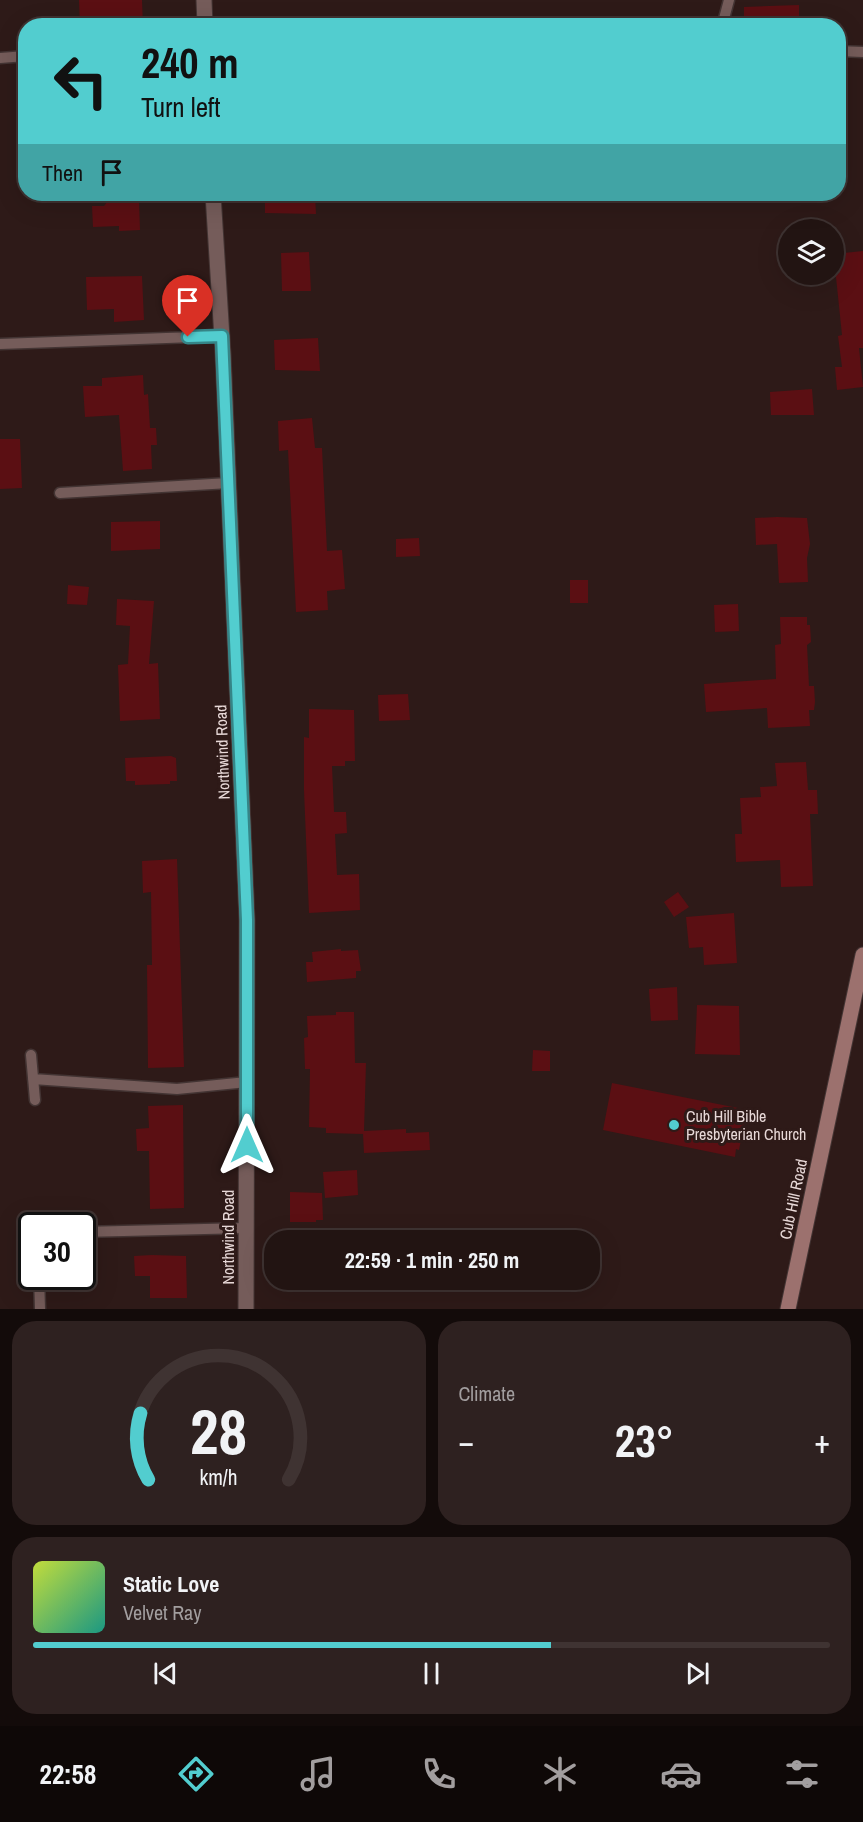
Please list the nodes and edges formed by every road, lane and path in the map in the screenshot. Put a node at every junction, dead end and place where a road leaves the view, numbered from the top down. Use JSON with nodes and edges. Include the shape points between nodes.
{"nodes":[{"id":1,"x":204,"y":0,"type":"edge"},
{"id":2,"x":729,"y":0,"type":"edge"},
{"id":3,"x":205,"y":18,"type":"edge"},
{"id":4,"x":724,"y":18,"type":"edge"},
{"id":5,"x":846,"y":51,"type":"edge"},
{"id":6,"x":863,"y":52,"type":"edge"},
{"id":7,"x":18,"y":57,"type":"edge"},
{"id":8,"x":0,"y":58,"type":"edge"},
{"id":9,"x":213,"y":201,"type":"edge"},
{"id":10,"x":222,"y":336,"type":"junction"},
{"id":11,"x":0,"y":344,"type":"edge"},
{"id":12,"x":229,"y":483,"type":"junction"},
{"id":13,"x":60,"y":493,"type":"dead end"},
{"id":14,"x":863,"y":955,"type":"edge"},
{"id":15,"x":31,"y":1055,"type":"dead end"},
{"id":16,"x":33,"y":1079,"type":"junction"},
{"id":17,"x":247,"y":1082,"type":"junction"},
{"id":18,"x":35,"y":1100,"type":"dead end"},
{"id":19,"x":246,"y":1228,"type":"junction"},
{"id":20,"x":96,"y":1232,"type":"edge"},
{"id":21,"x":39,"y":1290,"type":"edge"},
{"id":22,"x":40,"y":1309,"type":"edge"},
{"id":23,"x":246,"y":1309,"type":"edge"},
{"id":24,"x":788,"y":1309,"type":"edge"}],
"edges":[{"from":1,"to":3,"type":"street"},
{"from":2,"to":4,"type":"lane"},
{"from":5,"to":6,"type":"lane"},
{"from":7,"to":8,"type":"lane"},
{"from":9,"to":10,"type":"street","name":"Northwind Road"},
{"from":10,"to":11,"type":"lane"},
{"from":10,"to":12,"type":"street","name":"Northwind Road"},
{"from":12,"to":13,"type":"lane"},
{"from":12,"to":17,"type":"street","name":"Northwind Road","via":[[247,920]]},
{"from":14,"to":24,"type":"street","name":"Cub Hill Road"},
{"from":15,"to":16,"type":"lane"},
{"from":16,"to":17,"type":"lane","via":[[177,1089]]},
{"from":16,"to":18,"type":"lane"},
{"from":17,"to":19,"type":"street","name":"Northwind Road"},
{"from":19,"to":20,"type":"lane"},
{"from":19,"to":23,"type":"street","name":"Northwind Road"},
{"from":21,"to":22,"type":"lane"}]}
